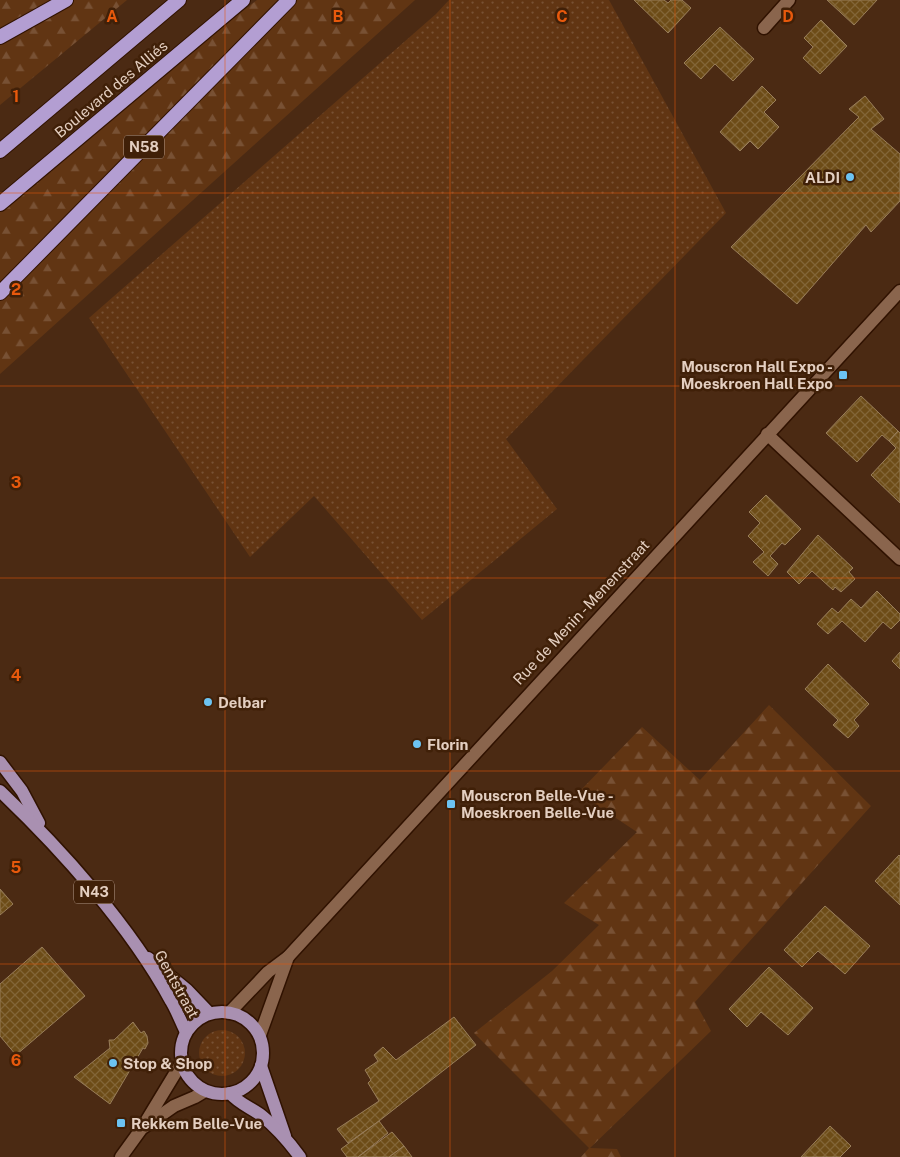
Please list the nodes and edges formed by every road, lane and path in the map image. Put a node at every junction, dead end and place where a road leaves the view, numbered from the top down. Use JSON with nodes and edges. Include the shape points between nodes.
{"nodes":[{"id":1,"x":66,"y":0,"type":"edge"},
{"id":2,"x":179,"y":0,"type":"edge"},
{"id":3,"x":243,"y":0,"type":"edge"},
{"id":4,"x":289,"y":0,"type":"edge"},
{"id":5,"x":789,"y":0,"type":"edge"},
{"id":6,"x":764,"y":28,"type":"dead end"},
{"id":7,"x":0,"y":37,"type":"edge"},
{"id":8,"x":0,"y":151,"type":"edge"},
{"id":9,"x":0,"y":204,"type":"edge"},
{"id":10,"x":900,"y":291,"type":"edge"},
{"id":11,"x":0,"y":293,"type":"edge"},
{"id":12,"x":767,"y":434,"type":"junction"},
{"id":13,"x":900,"y":558,"type":"edge"},
{"id":14,"x":0,"y":762,"type":"edge"},
{"id":15,"x":0,"y":791,"type":"edge"},
{"id":16,"x":45,"y":834,"type":"junction"},
{"id":17,"x":140,"y":951,"type":"junction"},
{"id":18,"x":288,"y":957,"type":"junction"},
{"id":19,"x":229,"y":1012,"type":"junction"},
{"id":20,"x":209,"y":1013,"type":"junction"},
{"id":21,"x":186,"y":1032,"type":"junction"},
{"id":22,"x":260,"y":1035,"type":"junction"},
{"id":23,"x":182,"y":1062,"type":"junction"},
{"id":24,"x":261,"y":1066,"type":"junction"},
{"id":25,"x":205,"y":1090,"type":"junction"},
{"id":26,"x":230,"y":1093,"type":"junction"},
{"id":27,"x":142,"y":1128,"type":"junction"},
{"id":28,"x":286,"y":1138,"type":"junction"},
{"id":29,"x":121,"y":1157,"type":"edge"},
{"id":30,"x":300,"y":1157,"type":"edge"}],
"edges":[{"from":1,"to":7,"type":"highway"},
{"from":2,"to":8,"type":"highway","name":"Boulevard des Alliés"},
{"from":3,"to":9,"type":"highway","name":"Boulevard des Alliés"},
{"from":4,"to":11,"type":"highway","number":"N58"},
{"from":5,"to":6,"type":"street"},
{"from":10,"to":12,"type":"street","name":"Rue de Menin - Menenstraat"},
{"from":12,"to":13,"type":"street"},
{"from":12,"to":18,"type":"street","name":"Rue de Menin - Menenstraat"},
{"from":14,"to":16,"type":"main road","number":"N43","via":[[22,791]]},
{"from":15,"to":16,"type":"main road","number":"N43"},
{"from":16,"to":17,"type":"main road","number":"N43"},
{"from":17,"to":20,"type":"main road","number":"N43"},
{"from":17,"to":21,"type":"main road","name":"Gentstraat","number":"N43","via":[[172,1002]]},
{"from":18,"to":19,"type":"street","name":"Rue de Menin - Menenstraat","via":[[268,972]]},
{"from":18,"to":22,"type":"street","name":"Rue de Menin - Menenstraat"},
{"from":19,"to":20,"type":"main road"},
{"from":19,"to":22,"type":"main road","via":[[250,1023]]},
{"from":20,"to":21,"type":"main road","via":[[199,1018]]},
{"from":21,"to":23,"type":"main road","via":[[182,1042]]},
{"from":22,"to":24,"type":"main road"},
{"from":23,"to":25,"type":"main road","via":[[195,1085]]},
{"from":23,"to":27,"type":"street"},
{"from":24,"to":26,"type":"main road","via":[[248,1084]]},
{"from":24,"to":28,"type":"main road"},
{"from":25,"to":26,"type":"main road","via":[[213,1094]]},
{"from":25,"to":27,"type":"street"},
{"from":26,"to":28,"type":"main road"},
{"from":27,"to":29,"type":"street"},
{"from":28,"to":30,"type":"main road"}]}
